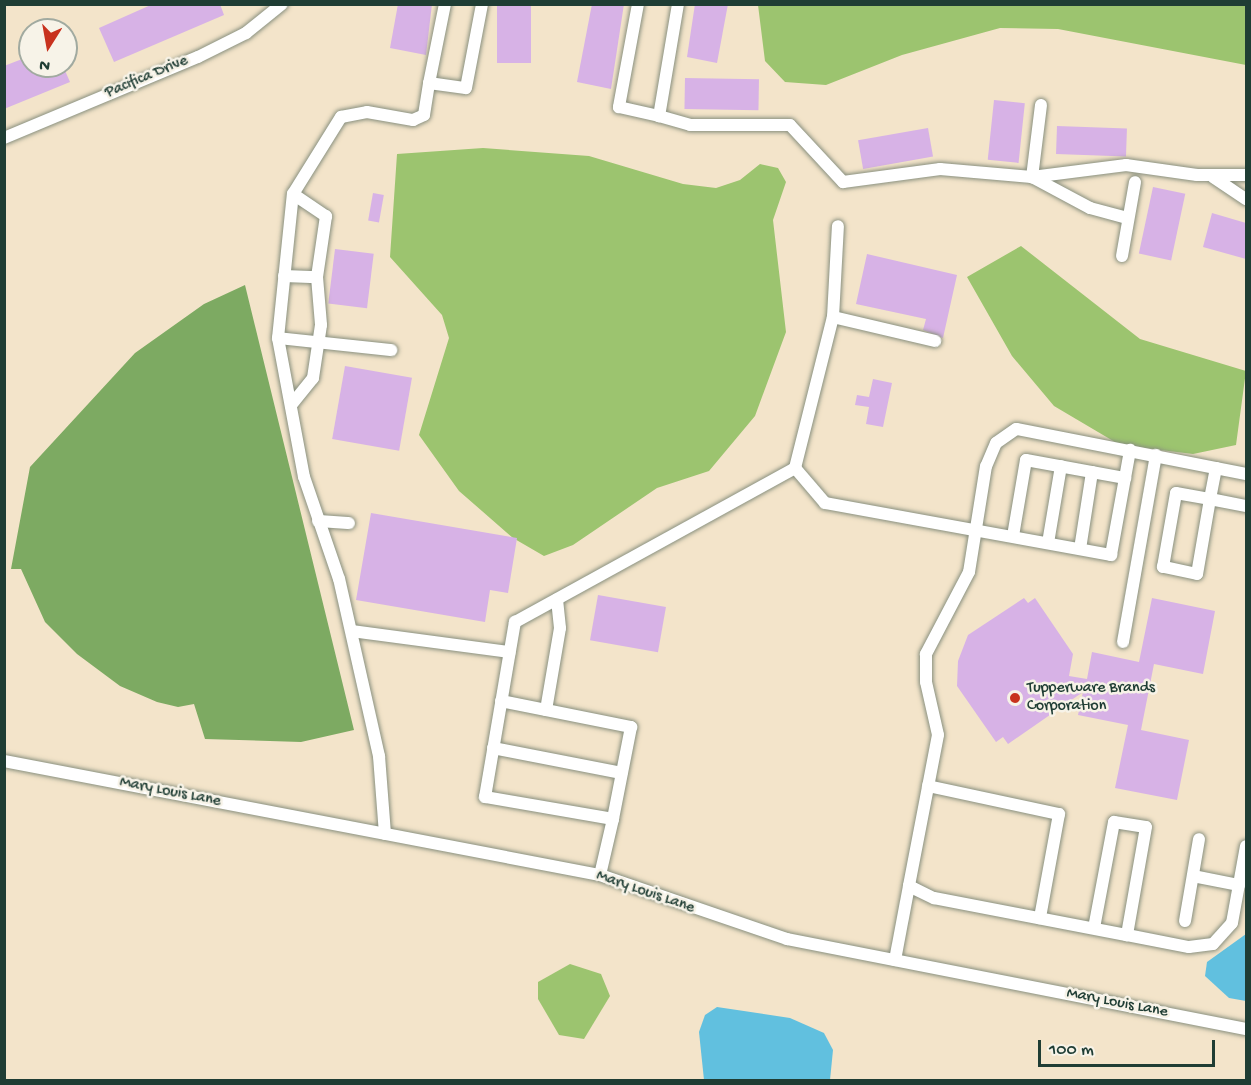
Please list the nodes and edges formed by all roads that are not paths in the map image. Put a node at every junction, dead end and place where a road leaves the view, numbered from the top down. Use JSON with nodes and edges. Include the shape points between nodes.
{"nodes":[{"id":1,"x":282,"y":4,"type":"edge"},
{"id":2,"x":445,"y":4,"type":"edge"},
{"id":3,"x":482,"y":4,"type":"edge"},
{"id":4,"x":638,"y":4,"type":"edge"},
{"id":5,"x":678,"y":4,"type":"edge"},
{"id":6,"x":429,"y":83,"type":"junction"},
{"id":7,"x":1041,"y":105,"type":"dead end"},
{"id":8,"x":659,"y":116,"type":"junction"},
{"id":9,"x":4,"y":138,"type":"edge"},
{"id":10,"x":1246,"y":175,"type":"edge"},
{"id":11,"x":1032,"y":177,"type":"junction"},
{"id":12,"x":1212,"y":177,"type":"junction"},
{"id":13,"x":1135,"y":182,"type":"dead end"},
{"id":14,"x":293,"y":194,"type":"junction"},
{"id":15,"x":1246,"y":200,"type":"edge"},
{"id":16,"x":1128,"y":218,"type":"junction"},
{"id":17,"x":838,"y":226,"type":"dead end"},
{"id":18,"x":1122,"y":256,"type":"dead end"},
{"id":19,"x":284,"y":276,"type":"junction"},
{"id":20,"x":317,"y":277,"type":"junction"},
{"id":21,"x":833,"y":317,"type":"junction"},
{"id":22,"x":278,"y":338,"type":"junction"},
{"id":23,"x":320,"y":340,"type":"junction"},
{"id":24,"x":935,"y":341,"type":"dead end"},
{"id":25,"x":391,"y":350,"type":"dead end"},
{"id":26,"x":291,"y":405,"type":"junction"},
{"id":27,"x":1130,"y":450,"type":"junction"},
{"id":28,"x":1156,"y":455,"type":"junction"},
{"id":29,"x":1061,"y":466,"type":"junction"},
{"id":30,"x":795,"y":468,"type":"junction"},
{"id":31,"x":1216,"y":468,"type":"junction"},
{"id":32,"x":1092,"y":472,"type":"junction"},
{"id":33,"x":1246,"y":474,"type":"edge"},
{"id":34,"x":1125,"y":478,"type":"junction"},
{"id":35,"x":1210,"y":499,"type":"junction"},
{"id":36,"x":1246,"y":506,"type":"edge"},
{"id":37,"x":318,"y":521,"type":"junction"},
{"id":38,"x":349,"y":523,"type":"dead end"},
{"id":39,"x":976,"y":529,"type":"junction"},
{"id":40,"x":1013,"y":536,"type":"junction"},
{"id":41,"x":1047,"y":543,"type":"junction"},
{"id":42,"x":1080,"y":549,"type":"junction"},
{"id":43,"x":557,"y":599,"type":"junction"},
{"id":44,"x":352,"y":631,"type":"junction"},
{"id":45,"x":1122,"y":642,"type":"dead end"},
{"id":46,"x":510,"y":652,"type":"junction"},
{"id":47,"x":501,"y":701,"type":"junction"},
{"id":48,"x":546,"y":710,"type":"junction"},
{"id":49,"x":493,"y":748,"type":"junction"},
{"id":50,"x":4,"y":761,"type":"edge"},
{"id":51,"x":622,"y":773,"type":"junction"},
{"id":52,"x":928,"y":786,"type":"junction"},
{"id":53,"x":613,"y":819,"type":"junction"},
{"id":54,"x":385,"y":834,"type":"junction"},
{"id":55,"x":1199,"y":839,"type":"dead end"},
{"id":56,"x":1246,"y":846,"type":"edge"},
{"id":57,"x":600,"y":875,"type":"junction"},
{"id":58,"x":1193,"y":876,"type":"junction"},
{"id":59,"x":1239,"y":885,"type":"junction"},
{"id":60,"x":909,"y":886,"type":"junction"},
{"id":61,"x":1040,"y":918,"type":"junction"},
{"id":62,"x":1185,"y":921,"type":"dead end"},
{"id":63,"x":1094,"y":928,"type":"junction"},
{"id":64,"x":1127,"y":935,"type":"junction"},
{"id":65,"x":895,"y":960,"type":"junction"},
{"id":66,"x":1246,"y":1029,"type":"edge"}],
"edges":[{"from":1,"to":9,"type":"street","name":"Pacifica Drive","via":[[246,33],[198,57]]},
{"from":2,"to":6,"type":"street"},
{"from":3,"to":6,"type":"street","via":[[466,88]]},
{"from":4,"to":8,"type":"street","via":[[619,107]]},
{"from":5,"to":8,"type":"street"},
{"from":6,"to":14,"type":"street","via":[[424,115],[413,120],[367,112],[341,117]]},
{"from":7,"to":11,"type":"street"},
{"from":8,"to":11,"type":"street","via":[[690,125],[790,125],[843,182],[940,169]]},
{"from":10,"to":12,"type":"street"},
{"from":11,"to":12,"type":"street","via":[[1126,165]]},
{"from":11,"to":16,"type":"street","via":[[1090,208]]},
{"from":12,"to":15,"type":"street"},
{"from":13,"to":16,"type":"street"},
{"from":14,"to":19,"type":"street"},
{"from":14,"to":20,"type":"street","via":[[326,216]]},
{"from":16,"to":18,"type":"street"},
{"from":17,"to":21,"type":"street"},
{"from":19,"to":20,"type":"street"},
{"from":19,"to":22,"type":"street"},
{"from":20,"to":23,"type":"street"},
{"from":21,"to":24,"type":"street"},
{"from":21,"to":30,"type":"street"},
{"from":22,"to":23,"type":"street"},
{"from":22,"to":26,"type":"street"},
{"from":23,"to":25,"type":"street"},
{"from":23,"to":26,"type":"street","via":[[313,378]]},
{"from":26,"to":37,"type":"street"},
{"from":27,"to":28,"type":"street"},
{"from":27,"to":34,"type":"street"},
{"from":27,"to":39,"type":"street","via":[[1016,429],[996,443],[986,466]]},
{"from":28,"to":31,"type":"street"},
{"from":28,"to":45,"type":"street"},
{"from":29,"to":32,"type":"street"},
{"from":29,"to":40,"type":"street","via":[[1026,460]]},
{"from":29,"to":41,"type":"street"},
{"from":30,"to":39,"type":"street","via":[[825,503]]},
{"from":30,"to":43,"type":"street"},
{"from":31,"to":33,"type":"street"},
{"from":31,"to":35,"type":"street"},
{"from":32,"to":34,"type":"street"},
{"from":32,"to":42,"type":"street"},
{"from":34,"to":42,"type":"street","via":[[1112,555]]},
{"from":35,"to":35,"type":"street","via":[[1176,493],[1163,567],[1197,574]]},
{"from":35,"to":36,"type":"street"},
{"from":37,"to":38,"type":"street"},
{"from":37,"to":44,"type":"street"},
{"from":39,"to":40,"type":"street"},
{"from":39,"to":52,"type":"street","via":[[969,572],[926,654],[926,682],[938,735]]},
{"from":40,"to":41,"type":"street"},
{"from":41,"to":42,"type":"street"},
{"from":43,"to":46,"type":"street","via":[[515,622]]},
{"from":43,"to":48,"type":"street","via":[[560,628]]},
{"from":44,"to":46,"type":"street"},
{"from":44,"to":54,"type":"street","via":[[357,674],[379,756]]},
{"from":46,"to":47,"type":"street"},
{"from":47,"to":48,"type":"street"},
{"from":47,"to":49,"type":"street"},
{"from":48,"to":51,"type":"street","via":[[630,727]]},
{"from":49,"to":51,"type":"street"},
{"from":49,"to":53,"type":"street","via":[[485,797]]},
{"from":50,"to":54,"type":"street","name":"Mary Louis Lane"},
{"from":51,"to":53,"type":"street"},
{"from":52,"to":60,"type":"street"},
{"from":52,"to":61,"type":"street","via":[[1059,814]]},
{"from":53,"to":57,"type":"street"},
{"from":54,"to":57,"type":"street","name":"Mary Louis Lane"},
{"from":55,"to":58,"type":"street"},
{"from":56,"to":59,"type":"street"},
{"from":57,"to":65,"type":"street","name":"Mary Louis Lane","via":[[744,927]]},
{"from":58,"to":59,"type":"street"},
{"from":58,"to":62,"type":"street"},
{"from":59,"to":64,"type":"street","via":[[1232,923],[1213,944],[1189,946]]},
{"from":60,"to":61,"type":"street","via":[[934,898]]},
{"from":60,"to":65,"type":"street"},
{"from":61,"to":63,"type":"street"},
{"from":63,"to":64,"type":"street"},
{"from":63,"to":64,"type":"street","via":[[1114,822],[1146,827]]},
{"from":65,"to":66,"type":"street","name":"Mary Louis Lane"}]}
